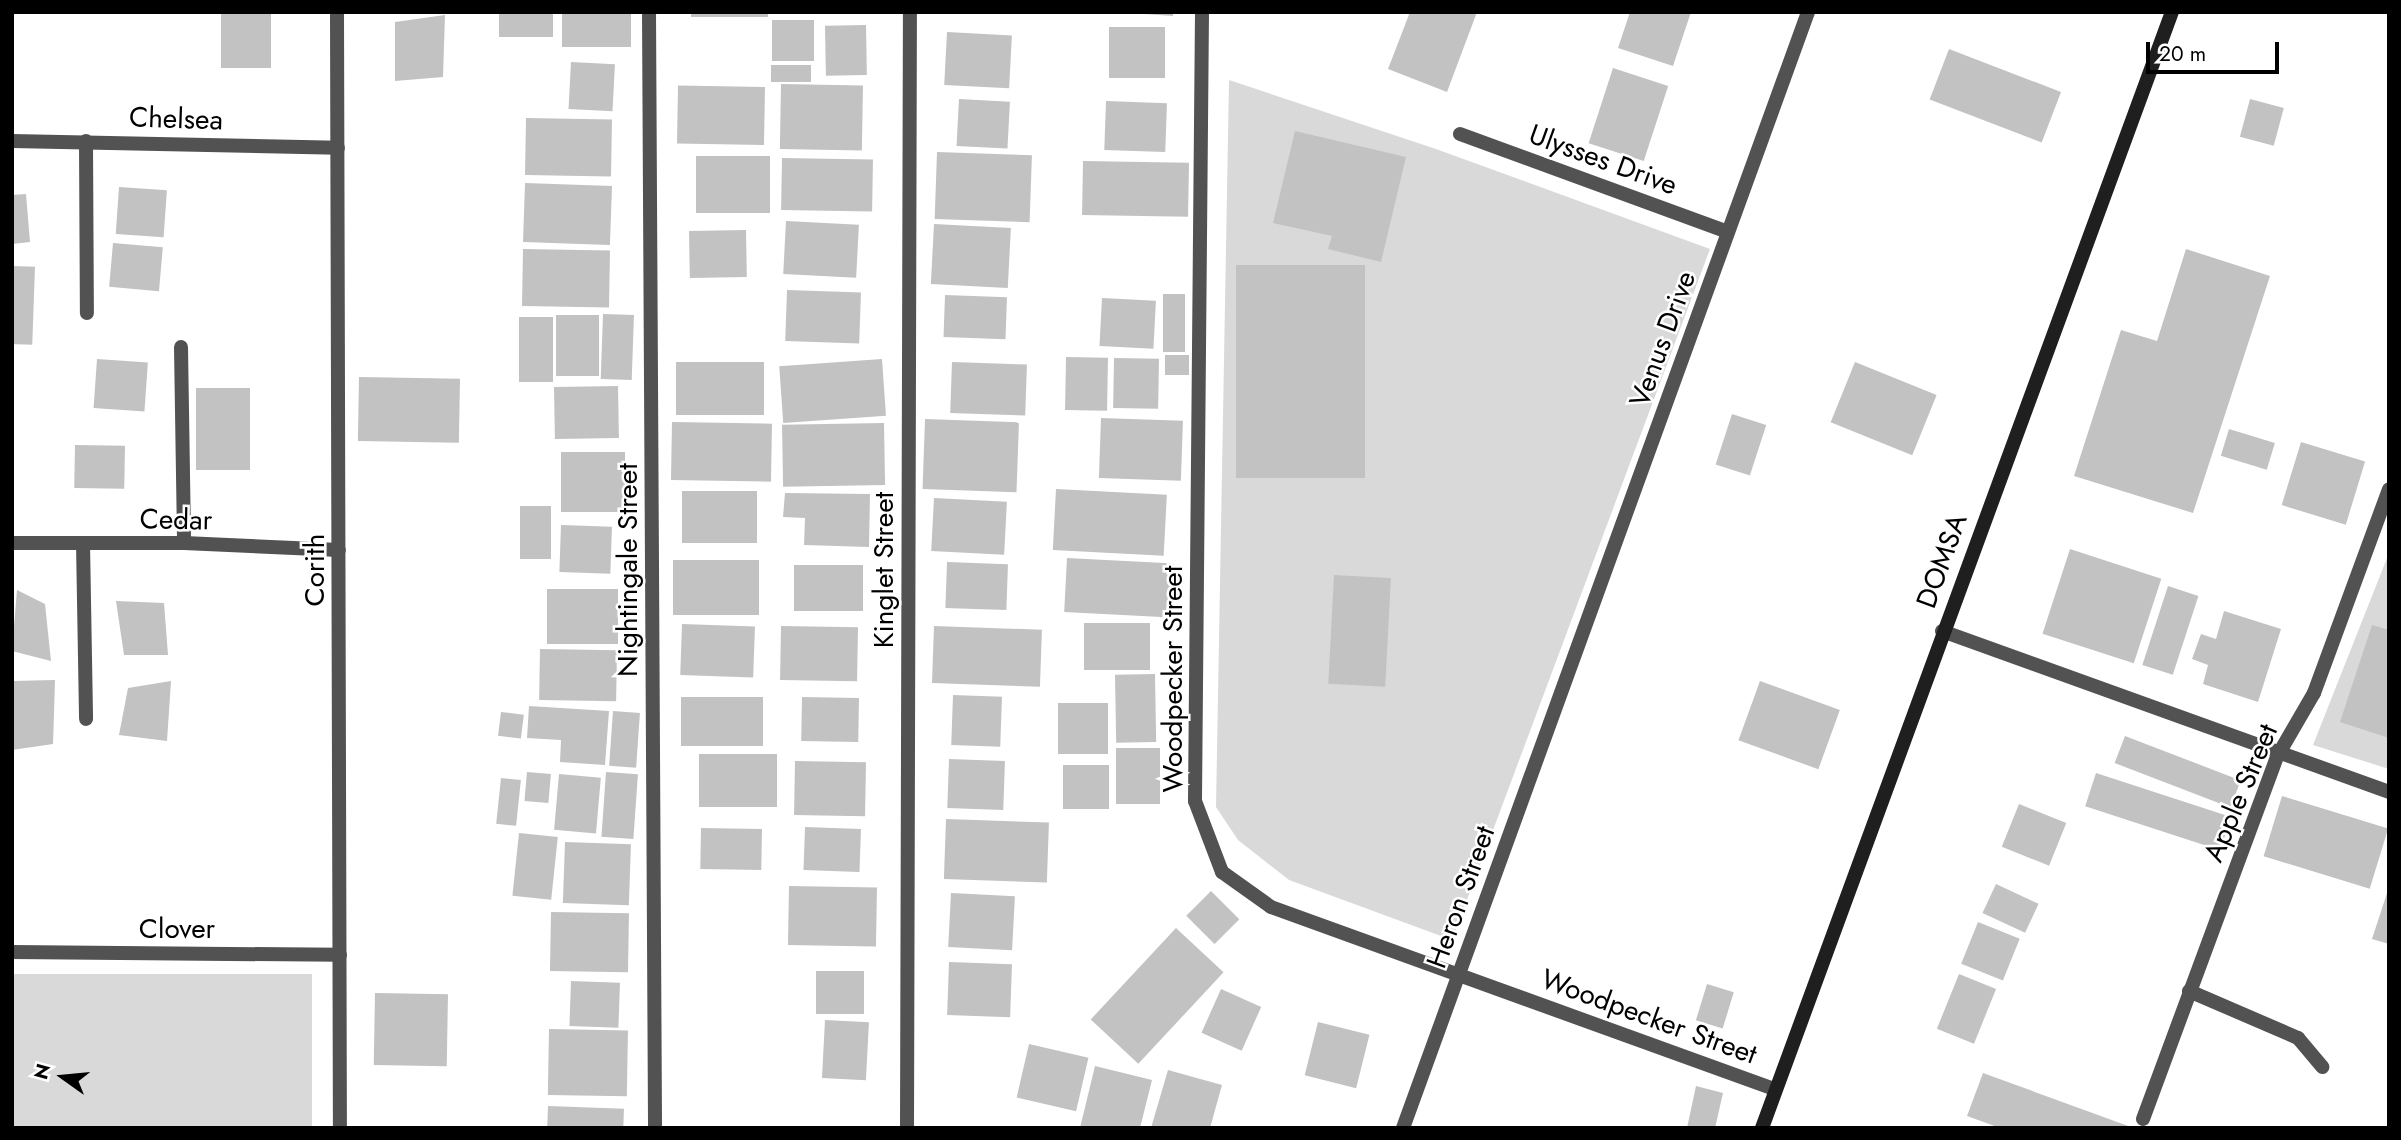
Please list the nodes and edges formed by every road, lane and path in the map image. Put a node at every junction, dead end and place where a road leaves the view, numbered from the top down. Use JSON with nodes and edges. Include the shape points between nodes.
{"nodes":[{"id":1,"x":337,"y":12,"type":"edge"},
{"id":2,"x":649,"y":12,"type":"edge"},
{"id":3,"x":910,"y":12,"type":"edge"},
{"id":4,"x":1202,"y":12,"type":"edge"},
{"id":5,"x":1808,"y":12,"type":"edge"},
{"id":6,"x":2172,"y":12,"type":"edge"},
{"id":7,"x":1460,"y":134,"type":"dead end"},
{"id":8,"x":12,"y":141,"type":"edge"},
{"id":9,"x":86,"y":141,"type":"junction"},
{"id":10,"x":338,"y":148,"type":"junction"},
{"id":11,"x":1728,"y":232,"type":"junction"},
{"id":12,"x":87,"y":313,"type":"dead end"},
{"id":13,"x":181,"y":347,"type":"dead end"},
{"id":14,"x":2389,"y":489,"type":"edge"},
{"id":15,"x":12,"y":543,"type":"edge"},
{"id":16,"x":83,"y":543,"type":"junction"},
{"id":17,"x":184,"y":543,"type":"junction"},
{"id":18,"x":339,"y":550,"type":"junction"},
{"id":19,"x":1942,"y":631,"type":"junction"},
{"id":20,"x":1565,"y":683,"type":"joint"},
{"id":21,"x":86,"y":719,"type":"dead end"},
{"id":22,"x":2278,"y":755,"type":"junction"},
{"id":23,"x":2389,"y":792,"type":"edge"},
{"id":24,"x":12,"y":953,"type":"edge"},
{"id":25,"x":340,"y":955,"type":"junction"},
{"id":26,"x":1459,"y":975,"type":"junction"},
{"id":27,"x":2189,"y":991,"type":"junction"},
{"id":28,"x":2322,"y":1068,"type":"dead end"},
{"id":29,"x":1774,"y":1089,"type":"junction"},
{"id":30,"x":2143,"y":1119,"type":"dead end"},
{"id":31,"x":340,"y":1128,"type":"edge"},
{"id":32,"x":655,"y":1128,"type":"edge"},
{"id":33,"x":907,"y":1128,"type":"edge"},
{"id":34,"x":1403,"y":1128,"type":"edge"},
{"id":35,"x":1762,"y":1128,"type":"edge"}],
"edges":[{"from":1,"to":10,"type":"street","name":"Corith"},
{"from":2,"to":32,"type":"street","name":"Nightingale Street"},
{"from":3,"to":33,"type":"street","name":"Kinglet Street"},
{"from":4,"to":26,"type":"street","name":"Woodpecker Street","via":[[1195,802],[1222,872],[1270,907]]},
{"from":5,"to":11,"type":"street","name":"Venus Drive"},
{"from":6,"to":19,"type":"main road","name":"DOMSA"},
{"from":7,"to":11,"type":"street","name":"Ulysses Drive"},
{"from":8,"to":9,"type":"street","name":"Chelsea"},
{"from":9,"to":10,"type":"street","name":"Chelsea"},
{"from":9,"to":12,"type":"street"},
{"from":10,"to":18,"type":"street","name":"Corith"},
{"from":11,"to":20,"type":"street","name":"Venus Drive"},
{"from":13,"to":17,"type":"street"},
{"from":14,"to":22,"type":"street","name":"Apple Street","via":[[2314,693]]},
{"from":15,"to":16,"type":"street","name":"Cedar"},
{"from":16,"to":17,"type":"street","name":"Cedar"},
{"from":16,"to":21,"type":"street"},
{"from":17,"to":18,"type":"street","name":"Cedar"},
{"from":18,"to":25,"type":"street","name":"Corith"},
{"from":19,"to":22,"type":"street"},
{"from":19,"to":29,"type":"main road","name":"DOMSA"},
{"from":20,"to":26,"type":"street","name":"Heron Street"},
{"from":22,"to":23,"type":"street"},
{"from":22,"to":27,"type":"street","name":"Apple Street"},
{"from":24,"to":25,"type":"street","name":"Clover"},
{"from":25,"to":31,"type":"street","name":"Corith"},
{"from":26,"to":29,"type":"street","name":"Woodpecker Street"},
{"from":26,"to":34,"type":"street","name":"Heron Street"},
{"from":27,"to":28,"type":"street","via":[[2298,1038]]},
{"from":27,"to":30,"type":"street","name":"Apple Street"},
{"from":29,"to":35,"type":"main road","name":"DOMSA"}]}
